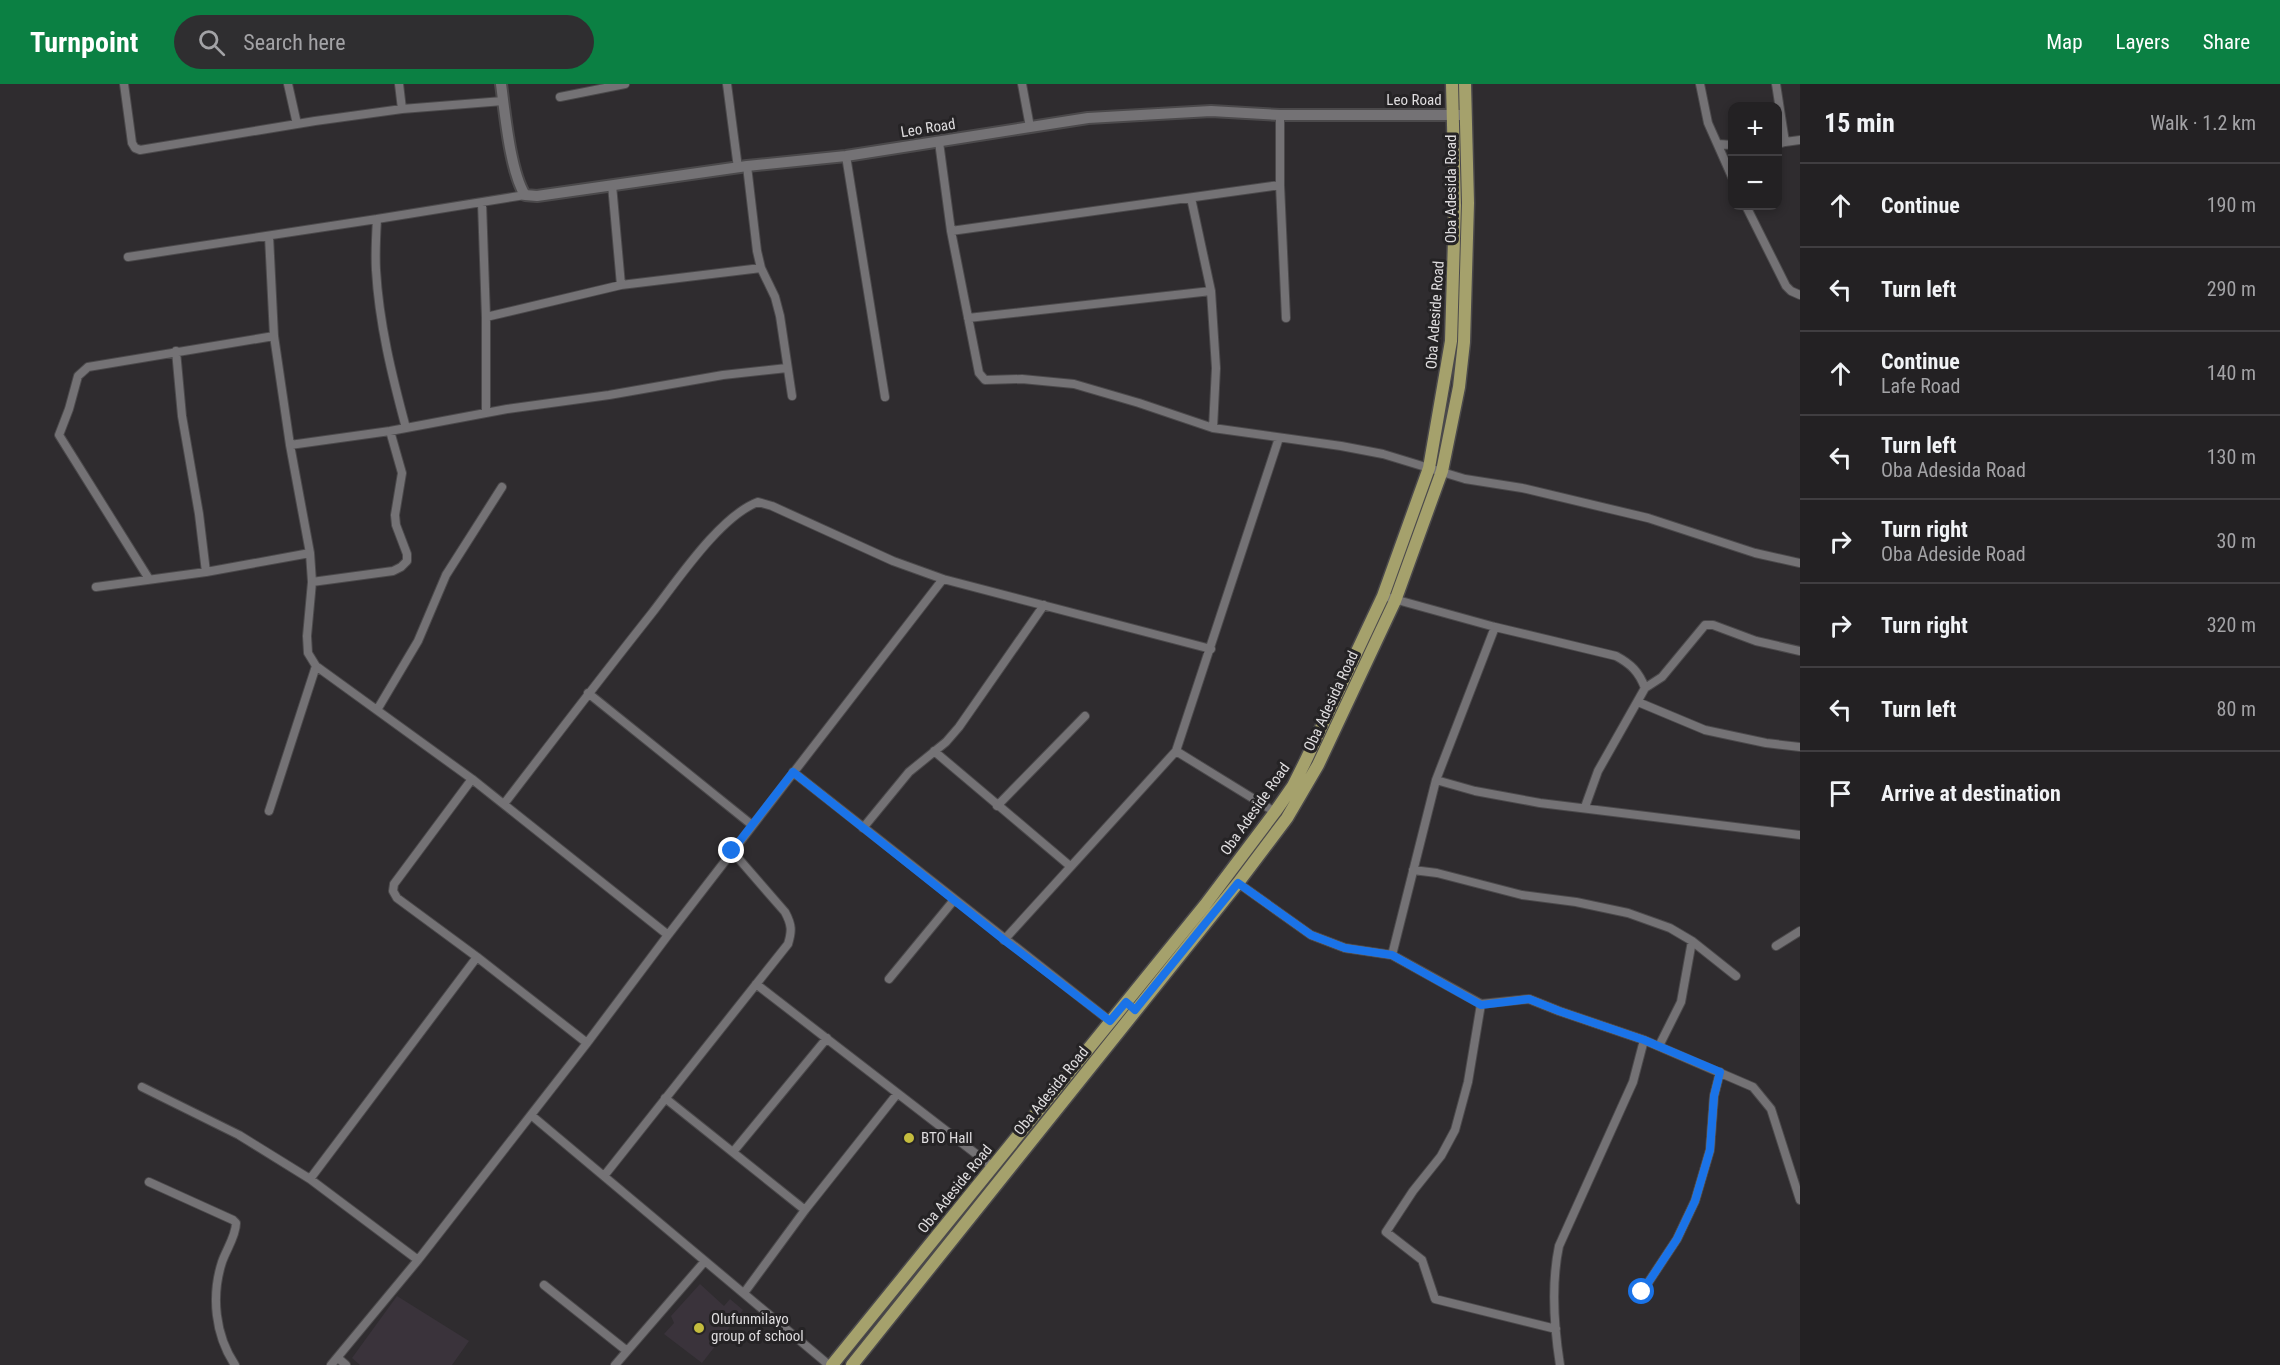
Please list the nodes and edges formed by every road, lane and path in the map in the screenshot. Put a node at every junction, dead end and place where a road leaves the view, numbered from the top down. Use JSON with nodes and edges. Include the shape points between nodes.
{"nodes":[{"id":1,"x":124,"y":84,"type":"edge"},
{"id":2,"x":288,"y":84,"type":"edge"},
{"id":3,"x":399,"y":84,"type":"edge"},
{"id":4,"x":501,"y":84,"type":"edge"},
{"id":5,"x":625,"y":84,"type":"edge"},
{"id":6,"x":727,"y":84,"type":"edge"},
{"id":7,"x":1022,"y":84,"type":"edge"},
{"id":8,"x":1452,"y":84,"type":"edge"},
{"id":9,"x":1465,"y":84,"type":"edge"},
{"id":10,"x":1700,"y":84,"type":"edge"},
{"id":11,"x":1776,"y":84,"type":"edge"},
{"id":12,"x":560,"y":97,"type":"dead end"},
{"id":13,"x":503,"y":101,"type":"junction"},
{"id":14,"x":1778,"y":102,"type":"edge"},
{"id":15,"x":402,"y":109,"type":"junction"},
{"id":16,"x":1466,"y":114,"type":"junction"},
{"id":17,"x":1280,"y":115,"type":"junction"},
{"id":18,"x":1452,"y":115,"type":"junction"},
{"id":19,"x":297,"y":124,"type":"junction"},
{"id":20,"x":1030,"y":127,"type":"junction"},
{"id":21,"x":1800,"y":140,"type":"edge"},
{"id":22,"x":939,"y":142,"type":"junction"},
{"id":23,"x":1782,"y":143,"type":"edge"},
{"id":24,"x":1718,"y":144,"type":"junction"},
{"id":25,"x":1728,"y":145,"type":"edge"},
{"id":26,"x":846,"y":156,"type":"junction"},
{"id":27,"x":742,"y":167,"type":"junction"},
{"id":28,"x":1728,"y":168,"type":"edge"},
{"id":29,"x":612,"y":185,"type":"junction"},
{"id":30,"x":1280,"y":185,"type":"junction"},
{"id":31,"x":525,"y":195,"type":"junction"},
{"id":32,"x":1191,"y":198,"type":"junction"},
{"id":33,"x":482,"y":203,"type":"junction"},
{"id":34,"x":1748,"y":210,"type":"edge"},
{"id":35,"x":377,"y":219,"type":"junction"},
{"id":36,"x":951,"y":231,"type":"junction"},
{"id":37,"x":269,"y":236,"type":"junction"},
{"id":38,"x":128,"y":257,"type":"dead end"},
{"id":39,"x":761,"y":268,"type":"junction"},
{"id":40,"x":621,"y":285,"type":"junction"},
{"id":41,"x":1211,"y":291,"type":"junction"},
{"id":42,"x":1800,"y":295,"type":"edge"},
{"id":43,"x":486,"y":317,"type":"junction"},
{"id":44,"x":968,"y":318,"type":"junction"},
{"id":45,"x":1286,"y":318,"type":"dead end"},
{"id":46,"x":274,"y":336,"type":"junction"},
{"id":47,"x":176,"y":351,"type":"junction"},
{"id":48,"x":787,"y":368,"type":"junction"},
{"id":49,"x":792,"y":396,"type":"dead end"},
{"id":50,"x":885,"y":397,"type":"dead end"},
{"id":51,"x":486,"y":414,"type":"junction"},
{"id":52,"x":406,"y":428,"type":"junction"},
{"id":53,"x":1213,"y":428,"type":"junction"},
{"id":54,"x":390,"y":431,"type":"junction"},
{"id":55,"x":1279,"y":438,"type":"junction"},
{"id":56,"x":290,"y":445,"type":"junction"},
{"id":57,"x":1436,"y":469,"type":"junction"},
{"id":58,"x":502,"y":487,"type":"dead end"},
{"id":59,"x":310,"y":553,"type":"junction"},
{"id":60,"x":1800,"y":563,"type":"edge"},
{"id":61,"x":206,"y":572,"type":"junction"},
{"id":62,"x":149,"y":579,"type":"junction"},
{"id":63,"x":943,"y":579,"type":"junction"},
{"id":64,"x":312,"y":582,"type":"junction"},
{"id":65,"x":96,"y":588,"type":"dead end"},
{"id":66,"x":1389,"y":598,"type":"junction"},
{"id":67,"x":1044,"y":605,"type":"junction"},
{"id":68,"x":1495,"y":627,"type":"junction"},
{"id":69,"x":1211,"y":649,"type":"junction"},
{"id":70,"x":1800,"y":651,"type":"edge"},
{"id":71,"x":316,"y":666,"type":"junction"},
{"id":72,"x":1645,"y":688,"type":"junction"},
{"id":73,"x":588,"y":693,"type":"junction"},
{"id":74,"x":1638,"y":702,"type":"junction"},
{"id":75,"x":377,"y":710,"type":"junction"},
{"id":76,"x":1085,"y":716,"type":"dead end"},
{"id":77,"x":1800,"y":747,"type":"edge"},
{"id":78,"x":934,"y":751,"type":"junction"},
{"id":79,"x":1176,"y":751,"type":"junction"},
{"id":80,"x":793,"y":772,"type":"junction"},
{"id":81,"x":472,"y":779,"type":"junction"},
{"id":82,"x":1436,"y":780,"type":"junction"},
{"id":83,"x":504,"y":804,"type":"junction"},
{"id":84,"x":997,"y":806,"type":"junction"},
{"id":85,"x":1586,"y":807,"type":"junction"},
{"id":86,"x":269,"y":811,"type":"dead end"},
{"id":87,"x":1275,"y":812,"type":"junction"},
{"id":88,"x":752,"y":825,"type":"junction"},
{"id":89,"x":863,"y":828,"type":"junction"},
{"id":90,"x":1800,"y":835,"type":"edge"},
{"id":91,"x":732,"y":851,"type":"junction"},
{"id":92,"x":1070,"y":866,"type":"junction"},
{"id":93,"x":1413,"y":870,"type":"junction"},
{"id":94,"x":1238,"y":883,"type":"junction"},
{"id":95,"x":954,"y":900,"type":"junction"},
{"id":96,"x":1800,"y":931,"type":"edge"},
{"id":97,"x":668,"y":934,"type":"junction"},
{"id":98,"x":1004,"y":940,"type":"junction"},
{"id":99,"x":1692,"y":941,"type":"junction"},
{"id":100,"x":1776,"y":946,"type":"dead end"},
{"id":101,"x":1392,"y":955,"type":"junction"},
{"id":102,"x":477,"y":957,"type":"junction"},
{"id":103,"x":1736,"y":976,"type":"dead end"},
{"id":104,"x":889,"y":980,"type":"dead end"},
{"id":105,"x":756,"y":984,"type":"junction"},
{"id":106,"x":1481,"y":1005,"type":"junction"},
{"id":107,"x":1130,"y":1006,"type":"junction"},
{"id":108,"x":1110,"y":1021,"type":"junction"},
{"id":109,"x":827,"y":1038,"type":"junction"},
{"id":110,"x":1644,"y":1040,"type":"junction"},
{"id":111,"x":587,"y":1043,"type":"junction"},
{"id":112,"x":1659,"y":1046,"type":"junction"},
{"id":113,"x":1720,"y":1072,"type":"junction"},
{"id":114,"x":142,"y":1087,"type":"dead end"},
{"id":115,"x":897,"y":1094,"type":"junction"},
{"id":116,"x":665,"y":1098,"type":"junction"},
{"id":117,"x":531,"y":1115,"type":"junction"},
{"id":118,"x":733,"y":1152,"type":"junction"},
{"id":119,"x":993,"y":1167,"type":"junction"},
{"id":120,"x":604,"y":1176,"type":"junction"},
{"id":121,"x":310,"y":1179,"type":"junction"},
{"id":122,"x":149,"y":1182,"type":"dead end"},
{"id":123,"x":973,"y":1191,"type":"junction"},
{"id":124,"x":984,"y":1199,"type":"junction"},
{"id":125,"x":1800,"y":1200,"type":"edge"},
{"id":126,"x":805,"y":1210,"type":"junction"},
{"id":127,"x":418,"y":1260,"type":"junction"},
{"id":128,"x":705,"y":1261,"type":"junction"},
{"id":129,"x":544,"y":1285,"type":"dead end"},
{"id":130,"x":1642,"y":1292,"type":"dead end"},
{"id":131,"x":744,"y":1293,"type":"junction"},
{"id":132,"x":1556,"y":1329,"type":"junction"},
{"id":133,"x":627,"y":1351,"type":"junction"},
{"id":134,"x":338,"y":1358,"type":"junction"},
{"id":135,"x":235,"y":1365,"type":"edge"},
{"id":136,"x":331,"y":1365,"type":"edge"},
{"id":137,"x":346,"y":1365,"type":"edge"},
{"id":138,"x":615,"y":1365,"type":"edge"},
{"id":139,"x":831,"y":1365,"type":"edge"},
{"id":140,"x":852,"y":1365,"type":"edge"},
{"id":141,"x":1560,"y":1365,"type":"edge"}],
"edges":[{"from":1,"to":19,"type":"street","via":[[132,143],[140,150]]},
{"from":2,"to":19,"type":"street"},
{"from":3,"to":15,"type":"street"},
{"from":4,"to":13,"type":"street"},
{"from":5,"to":12,"type":"street"},
{"from":6,"to":27,"type":"street"},
{"from":7,"to":20,"type":"street"},
{"from":8,"to":18,"type":"main road","name":"Oba Adeside Road"},
{"from":9,"to":16,"type":"main road","name":"Oba Adesida Road"},
{"from":10,"to":24,"type":"street","via":[[1705,114]]},
{"from":11,"to":14,"type":"street"},
{"from":13,"to":15,"type":"street"},
{"from":13,"to":31,"type":"street"},
{"from":15,"to":19,"type":"street"},
{"from":16,"to":18,"type":"street","name":"Leo Road"},
{"from":16,"to":57,"type":"main road","name":"Oba Adesida Road","via":[[1464,342],[1459,387]]},
{"from":17,"to":18,"type":"street","name":"Leo Road"},
{"from":17,"to":20,"type":"street","name":"Leo Road","via":[[1153,113]]},
{"from":17,"to":30,"type":"street"},
{"from":18,"to":57,"type":"main road","name":"Oba Adeside Road","via":[[1455,206],[1451,341]]},
{"from":20,"to":22,"type":"street","name":"Leo Road"},
{"from":21,"to":23,"type":"street"},
{"from":22,"to":26,"type":"street","name":"Leo Road"},
{"from":22,"to":36,"type":"street"},
{"from":24,"to":25,"type":"street"},
{"from":24,"to":28,"type":"street"},
{"from":26,"to":27,"type":"street","name":"Leo Road"},
{"from":26,"to":50,"type":"street"},
{"from":27,"to":29,"type":"street","name":"Leo Road"},
{"from":27,"to":39,"type":"street"},
{"from":29,"to":31,"type":"street","name":"Leo Road"},
{"from":29,"to":40,"type":"street"},
{"from":30,"to":32,"type":"street"},
{"from":30,"to":45,"type":"street"},
{"from":31,"to":33,"type":"street"},
{"from":32,"to":36,"type":"street"},
{"from":32,"to":41,"type":"street"},
{"from":33,"to":35,"type":"street"},
{"from":33,"to":43,"type":"street"},
{"from":34,"to":42,"type":"street","via":[[1786,286]]},
{"from":35,"to":37,"type":"street"},
{"from":35,"to":52,"type":"street","via":[[378,296]]},
{"from":36,"to":44,"type":"street"},
{"from":37,"to":38,"type":"street"},
{"from":37,"to":46,"type":"street"},
{"from":39,"to":40,"type":"street"},
{"from":39,"to":48,"type":"street","via":[[777,307]]},
{"from":40,"to":43,"type":"street"},
{"from":41,"to":44,"type":"street"},
{"from":41,"to":53,"type":"street","via":[[1216,368]]},
{"from":43,"to":51,"type":"street"},
{"from":44,"to":53,"type":"street","via":[[979,372],[985,380],[1074,384]]},
{"from":46,"to":47,"type":"street"},
{"from":46,"to":56,"type":"street"},
{"from":47,"to":61,"type":"street"},
{"from":47,"to":62,"type":"street","via":[[80,371],[58,435]]},
{"from":48,"to":49,"type":"street"},
{"from":48,"to":51,"type":"street"},
{"from":51,"to":52,"type":"street"},
{"from":52,"to":54,"type":"street"},
{"from":53,"to":55,"type":"street"},
{"from":54,"to":56,"type":"street"},
{"from":54,"to":64,"type":"street","via":[[402,473],[395,515],[407,561],[393,571]]},
{"from":55,"to":57,"type":"street","via":[[1383,454]]},
{"from":55,"to":69,"type":"street"},
{"from":56,"to":59,"type":"street"},
{"from":57,"to":60,"type":"street","via":[[1485,484],[1521,488],[1648,518],[1755,553]]},
{"from":57,"to":66,"type":"main road","name":"Oba Adesida Road"},
{"from":58,"to":75,"type":"street","via":[[446,575],[418,641]]},
{"from":59,"to":61,"type":"street"},
{"from":59,"to":64,"type":"street"},
{"from":61,"to":62,"type":"street"},
{"from":62,"to":65,"type":"street"},
{"from":63,"to":67,"type":"street"},
{"from":63,"to":73,"type":"street","via":[[758,502],[740,512],[709,542]]},
{"from":63,"to":80,"type":"street"},
{"from":64,"to":71,"type":"street","via":[[307,636],[308,653]]},
{"from":66,"to":68,"type":"street"},
{"from":66,"to":87,"type":"main road","name":"Oba Adeside Road","via":[[1293,786]]},
{"from":66,"to":94,"type":"main road","name":"Oba Adesida Road","via":[[1303,793]]},
{"from":67,"to":69,"type":"street"},
{"from":67,"to":78,"type":"street","via":[[966,719]]},
{"from":68,"to":72,"type":"street","via":[[1616,656],[1629,663]]},
{"from":68,"to":82,"type":"street"},
{"from":69,"to":79,"type":"street"},
{"from":70,"to":72,"type":"street","via":[[1705,625],[1662,677]]},
{"from":71,"to":75,"type":"street"},
{"from":71,"to":86,"type":"street"},
{"from":72,"to":74,"type":"street"},
{"from":73,"to":83,"type":"street"},
{"from":73,"to":88,"type":"street"},
{"from":74,"to":77,"type":"street","via":[[1705,730]]},
{"from":74,"to":85,"type":"street","via":[[1598,771]]},
{"from":75,"to":81,"type":"street"},
{"from":76,"to":84,"type":"street"},
{"from":78,"to":84,"type":"street"},
{"from":78,"to":89,"type":"street","via":[[909,772]]},
{"from":79,"to":87,"type":"street"},
{"from":79,"to":92,"type":"street"},
{"from":80,"to":88,"type":"street"},
{"from":80,"to":89,"type":"street"},
{"from":81,"to":83,"type":"street"},
{"from":81,"to":102,"type":"street","via":[[394,884],[393,891],[397,898]]},
{"from":82,"to":85,"type":"street","via":[[1503,796]]},
{"from":82,"to":93,"type":"street"},
{"from":83,"to":97,"type":"street"},
{"from":84,"to":92,"type":"street"},
{"from":85,"to":90,"type":"street"},
{"from":87,"to":107,"type":"main road","name":"Oba Adeside Road"},
{"from":88,"to":91,"type":"street"},
{"from":89,"to":95,"type":"street"},
{"from":91,"to":97,"type":"street"},
{"from":91,"to":105,"type":"street","via":[[792,924],[788,944]]},
{"from":92,"to":98,"type":"street"},
{"from":93,"to":99,"type":"street","via":[[1522,896],[1628,913],[1670,928]]},
{"from":93,"to":101,"type":"street"},
{"from":94,"to":101,"type":"street","via":[[1311,935],[1345,948]]},
{"from":94,"to":107,"type":"main road","name":"Oba Adesida Road"},
{"from":95,"to":98,"type":"street"},
{"from":95,"to":104,"type":"street"},
{"from":96,"to":100,"type":"street"},
{"from":97,"to":111,"type":"street"},
{"from":98,"to":108,"type":"street"},
{"from":99,"to":103,"type":"street"},
{"from":99,"to":112,"type":"street","via":[[1681,1002]]},
{"from":101,"to":106,"type":"street"},
{"from":102,"to":111,"type":"street"},
{"from":102,"to":121,"type":"street"},
{"from":105,"to":109,"type":"street"},
{"from":105,"to":116,"type":"street"},
{"from":106,"to":110,"type":"street","via":[[1529,999]]},
{"from":106,"to":132,"type":"street","via":[[1455,1130],[1386,1232],[1422,1260],[1435,1299]]},
{"from":107,"to":108,"type":"main road","name":"Oba Adeside Road"},
{"from":107,"to":124,"type":"main road","name":"Oba Adesida Road"},
{"from":108,"to":119,"type":"main road","name":"Oba Adeside Road"},
{"from":109,"to":115,"type":"street"},
{"from":109,"to":118,"type":"street"},
{"from":110,"to":112,"type":"street"},
{"from":110,"to":132,"type":"street","via":[[1633,1082],[1559,1246],[1555,1265]]},
{"from":111,"to":117,"type":"street"},
{"from":112,"to":113,"type":"street"},
{"from":113,"to":125,"type":"street","via":[[1753,1087],[1771,1109]]},
{"from":113,"to":130,"type":"street","via":[[1710,1150],[1695,1201],[1677,1239]]},
{"from":114,"to":121,"type":"street","via":[[239,1135]]},
{"from":115,"to":119,"type":"street"},
{"from":115,"to":126,"type":"street"},
{"from":116,"to":118,"type":"street"},
{"from":116,"to":120,"type":"street"},
{"from":117,"to":120,"type":"street"},
{"from":117,"to":127,"type":"street"},
{"from":118,"to":126,"type":"street"},
{"from":119,"to":123,"type":"main road","name":"Oba Adeside Road"},
{"from":120,"to":128,"type":"street"},
{"from":121,"to":127,"type":"street"},
{"from":122,"to":135,"type":"street","via":[[236,1223],[215,1289],[223,1339]]},
{"from":123,"to":124,"type":"main road"},
{"from":123,"to":139,"type":"main road","name":"Oba Adeside Road"},
{"from":124,"to":140,"type":"main road","name":"Oba Adesida Road"},
{"from":126,"to":131,"type":"street"},
{"from":127,"to":134,"type":"street"},
{"from":128,"to":131,"type":"street"},
{"from":128,"to":133,"type":"street"},
{"from":129,"to":133,"type":"street"},
{"from":131,"to":139,"type":"street"},
{"from":132,"to":141,"type":"street"},
{"from":133,"to":138,"type":"street"},
{"from":134,"to":136,"type":"street"},
{"from":134,"to":137,"type":"street"}]}
